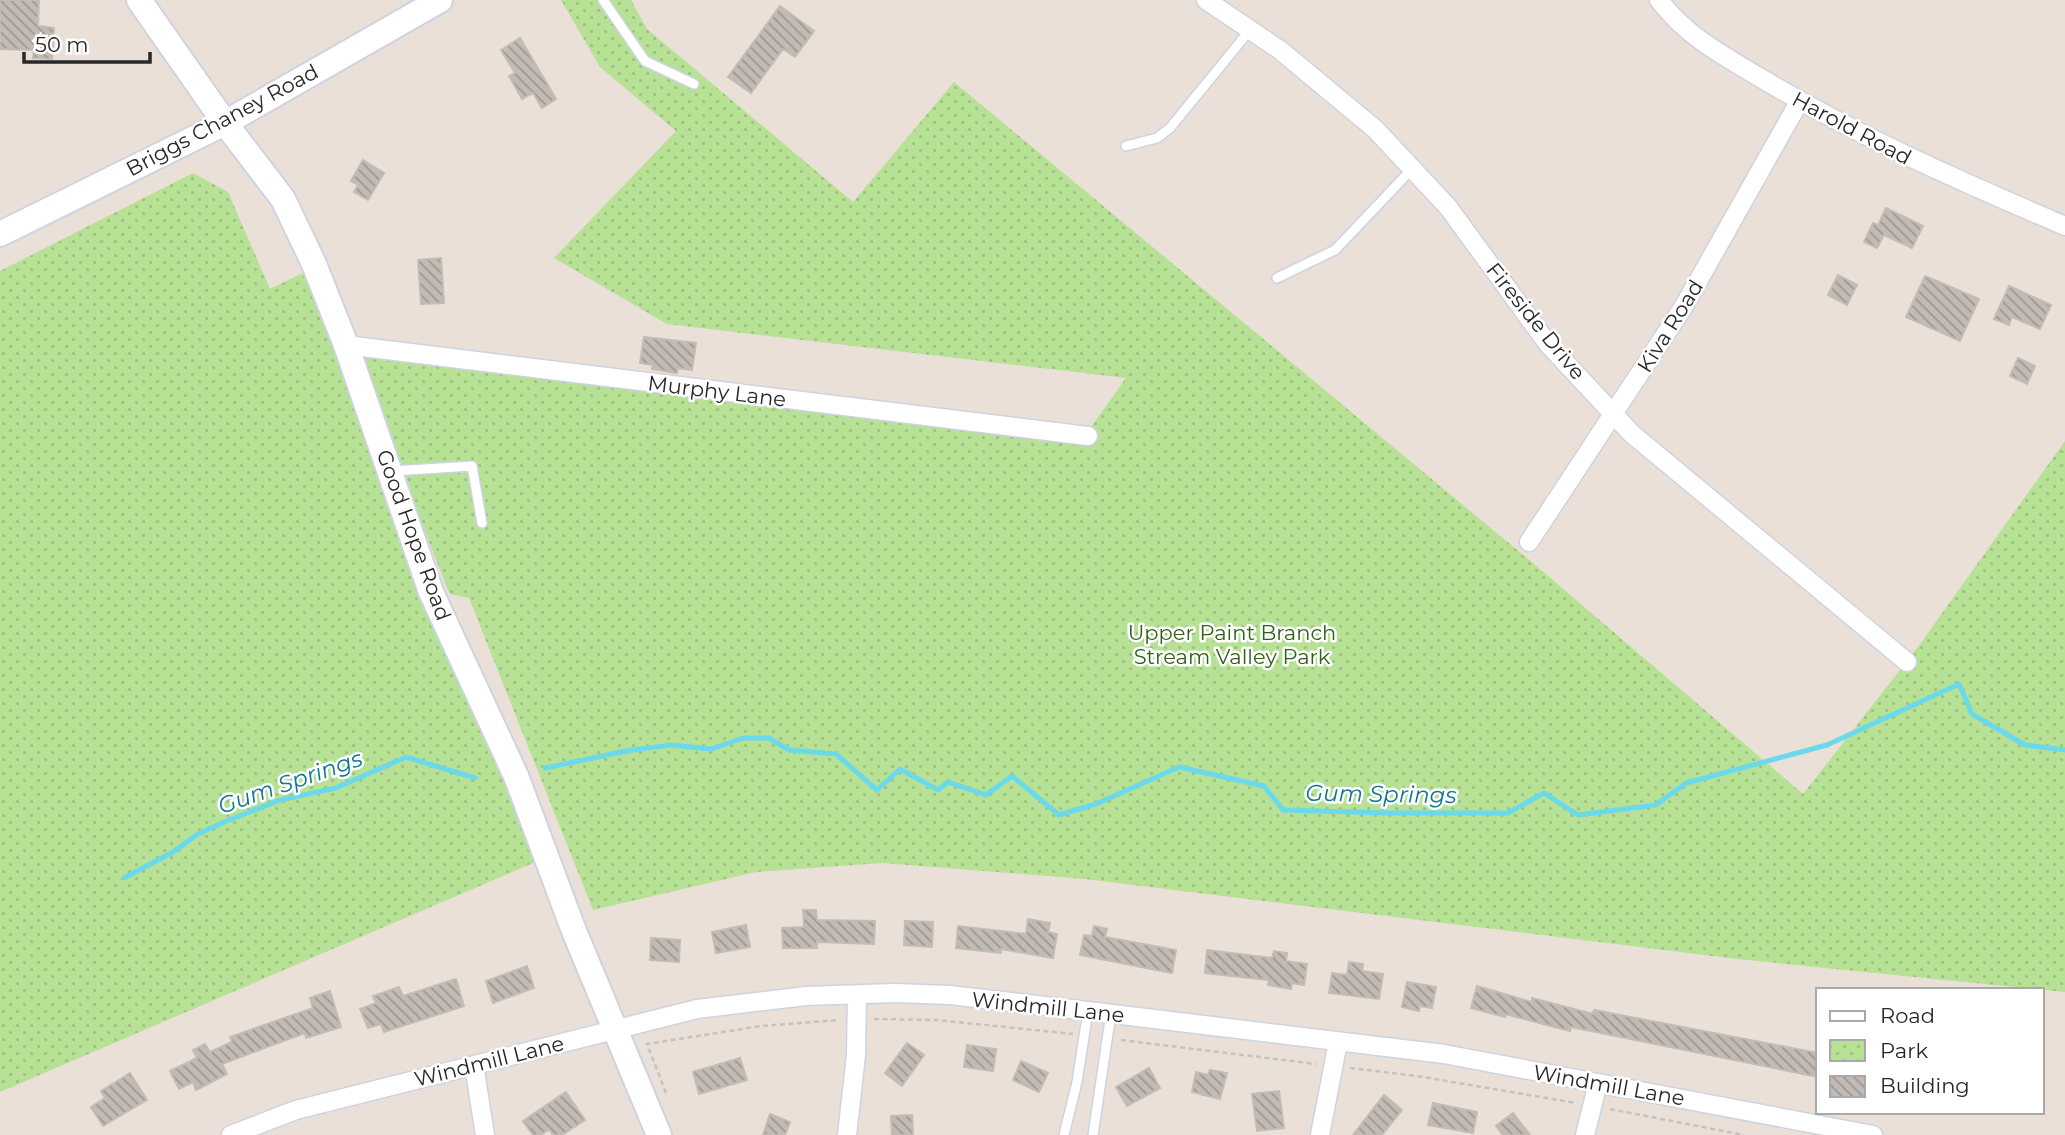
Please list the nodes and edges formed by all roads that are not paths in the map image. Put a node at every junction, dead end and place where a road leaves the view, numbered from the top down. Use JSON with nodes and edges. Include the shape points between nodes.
{"nodes":[{"id":1,"x":139,"y":0,"type":"edge"},
{"id":2,"x":440,"y":0,"type":"edge"},
{"id":3,"x":603,"y":0,"type":"edge"},
{"id":4,"x":1206,"y":0,"type":"edge"},
{"id":5,"x":1658,"y":0,"type":"edge"},
{"id":6,"x":1250,"y":30,"type":"junction"},
{"id":7,"x":694,"y":84,"type":"dead end"},
{"id":8,"x":1799,"y":102,"type":"junction"},
{"id":9,"x":225,"y":122,"type":"junction"},
{"id":10,"x":1126,"y":146,"type":"dead end"},
{"id":11,"x":1412,"y":169,"type":"junction"},
{"id":12,"x":2065,"y":226,"type":"edge"},
{"id":13,"x":0,"y":234,"type":"edge"},
{"id":14,"x":1278,"y":278,"type":"dead end"},
{"id":15,"x":346,"y":345,"type":"junction"},
{"id":16,"x":1614,"y":414,"type":"junction"},
{"id":17,"x":1088,"y":436,"type":"dead end"},
{"id":18,"x":391,"y":472,"type":"junction"},
{"id":19,"x":482,"y":523,"type":"dead end"},
{"id":20,"x":1529,"y":542,"type":"dead end"},
{"id":21,"x":1907,"y":662,"type":"dead end"},
{"id":22,"x":857,"y":994,"type":"junction"},
{"id":23,"x":1088,"y":1011,"type":"junction"},
{"id":24,"x":1111,"y":1013,"type":"junction"},
{"id":25,"x":615,"y":1029,"type":"junction"},
{"id":26,"x":1338,"y":1042,"type":"junction"},
{"id":27,"x":474,"y":1065,"type":"junction"},
{"id":28,"x":1598,"y":1083,"type":"junction"},
{"id":29,"x":231,"y":1135,"type":"edge"},
{"id":30,"x":485,"y":1135,"type":"edge"},
{"id":31,"x":659,"y":1135,"type":"edge"},
{"id":32,"x":847,"y":1135,"type":"edge"},
{"id":33,"x":1064,"y":1135,"type":"edge"},
{"id":34,"x":1093,"y":1135,"type":"edge"},
{"id":35,"x":1320,"y":1135,"type":"edge"},
{"id":36,"x":1585,"y":1135,"type":"edge"},
{"id":37,"x":1873,"y":1135,"type":"edge"}],
"edges":[{"from":1,"to":9,"type":"street","name":"Good Hope Road"},
{"from":2,"to":9,"type":"street","name":"Briggs Chaney Road"},
{"from":3,"to":7,"type":"lane","via":[[645,61]]},
{"from":4,"to":6,"type":"street","name":"Fireside Drive"},
{"from":5,"to":8,"type":"street","name":"Harold Road","via":[[1698,40]]},
{"from":6,"to":10,"type":"lane","via":[[1170,128],[1157,138]]},
{"from":6,"to":11,"type":"street","name":"Fireside Drive","via":[[1375,129]]},
{"from":8,"to":12,"type":"street","name":"Harold Road","via":[[1916,162]]},
{"from":8,"to":16,"type":"street","name":"Kiva Road","via":[[1684,306]]},
{"from":9,"to":13,"type":"street","name":"Briggs Chaney Road"},
{"from":9,"to":15,"type":"street","name":"Good Hope Road","via":[[282,200]]},
{"from":11,"to":14,"type":"lane","via":[[1335,250]]},
{"from":11,"to":16,"type":"street","name":"Fireside Drive","via":[[1448,207],[1548,344]]},
{"from":15,"to":17,"type":"street","name":"Murphy Lane"},
{"from":15,"to":18,"type":"street","name":"Good Hope Road"},
{"from":16,"to":20,"type":"street","name":"Kiva Road"},
{"from":16,"to":21,"type":"street","name":"Fireside Drive","via":[[1632,434]]},
{"from":18,"to":19,"type":"lane","via":[[472,466]]},
{"from":18,"to":25,"type":"street","name":"Good Hope Road","via":[[431,592],[516,775]]},
{"from":22,"to":23,"type":"street","name":"Windmill Lane","via":[[950,995]]},
{"from":22,"to":25,"type":"street","name":"Windmill Lane","via":[[697,1009]]},
{"from":22,"to":32,"type":"street"},
{"from":23,"to":24,"type":"street","name":"Windmill Lane"},
{"from":23,"to":33,"type":"lane"},
{"from":24,"to":26,"type":"street","name":"Windmill Lane"},
{"from":24,"to":34,"type":"lane"},
{"from":25,"to":27,"type":"street","name":"Windmill Lane"},
{"from":25,"to":31,"type":"street","name":"Good Hope Road"},
{"from":26,"to":28,"type":"street","name":"Windmill Lane","via":[[1444,1054]]},
{"from":26,"to":35,"type":"street"},
{"from":27,"to":29,"type":"street","name":"Windmill Lane","via":[[296,1110]]},
{"from":27,"to":30,"type":"street"},
{"from":28,"to":36,"type":"street"},
{"from":28,"to":37,"type":"street","name":"Windmill Lane"}]}
